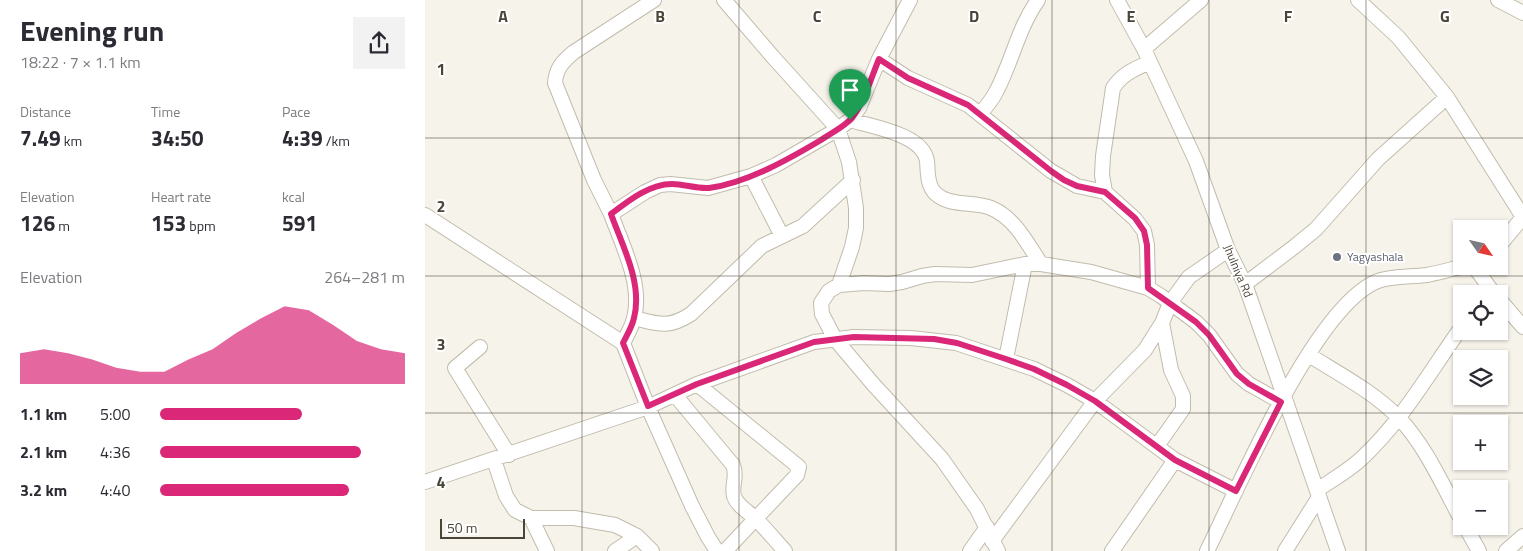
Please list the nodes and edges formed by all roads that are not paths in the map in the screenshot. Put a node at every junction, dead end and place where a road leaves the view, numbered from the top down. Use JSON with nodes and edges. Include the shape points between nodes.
{"nodes":[{"id":1,"x":654,"y":0,"type":"edge"},
{"id":2,"x":725,"y":0,"type":"edge"},
{"id":3,"x":1038,"y":0,"type":"edge"},
{"id":4,"x":1117,"y":0,"type":"edge"},
{"id":5,"x":1201,"y":0,"type":"edge"},
{"id":6,"x":1358,"y":0,"type":"edge"},
{"id":7,"x":1498,"y":0,"type":"edge"},
{"id":8,"x":905,"y":2,"type":"edge"},
{"id":9,"x":1523,"y":13,"type":"edge"},
{"id":10,"x":1144,"y":49,"type":"junction"},
{"id":11,"x":879,"y":59,"type":"junction"},
{"id":12,"x":1150,"y":62,"type":"junction"},
{"id":13,"x":1447,"y":97,"type":"junction"},
{"id":14,"x":980,"y":114,"type":"junction"},
{"id":15,"x":850,"y":120,"type":"junction"},
{"id":16,"x":838,"y":130,"type":"junction"},
{"id":17,"x":751,"y":176,"type":"junction"},
{"id":18,"x":853,"y":180,"type":"junction"},
{"id":19,"x":1105,"y":192,"type":"junction"},
{"id":20,"x":611,"y":214,"type":"junction"},
{"id":21,"x":425,"y":215,"type":"edge"},
{"id":22,"x":1523,"y":217,"type":"edge"},
{"id":23,"x":1508,"y":235,"type":"edge"},
{"id":24,"x":782,"y":236,"type":"junction"},
{"id":25,"x":1229,"y":250,"type":"junction"},
{"id":26,"x":1025,"y":264,"type":"junction"},
{"id":27,"x":1041,"y":264,"type":"junction"},
{"id":28,"x":1453,"y":269,"type":"edge"},
{"id":29,"x":839,"y":284,"type":"junction"},
{"id":30,"x":1245,"y":284,"type":"junction"},
{"id":31,"x":1148,"y":288,"type":"junction"},
{"id":32,"x":1170,"y":303,"type":"junction"},
{"id":33,"x":1508,"y":310,"type":"edge"},
{"id":34,"x":634,"y":318,"type":"junction"},
{"id":35,"x":1162,"y":323,"type":"junction"},
{"id":36,"x":1523,"y":327,"type":"edge"},
{"id":37,"x":835,"y":339,"type":"junction"},
{"id":38,"x":1453,"y":340,"type":"edge"},
{"id":39,"x":623,"y":343,"type":"junction"},
{"id":40,"x":479,"y":347,"type":"dead end"},
{"id":41,"x":1309,"y":355,"type":"junction"},
{"id":42,"x":1006,"y":359,"type":"junction"},
{"id":43,"x":697,"y":384,"type":"junction"},
{"id":44,"x":675,"y":395,"type":"junction"},
{"id":45,"x":1282,"y":399,"type":"junction"},
{"id":46,"x":1095,"y":401,"type":"junction"},
{"id":47,"x":648,"y":406,"type":"junction"},
{"id":48,"x":1399,"y":418,"type":"junction"},
{"id":49,"x":1157,"y":446,"type":"junction"},
{"id":50,"x":509,"y":455,"type":"junction"},
{"id":51,"x":494,"y":460,"type":"junction"},
{"id":52,"x":1175,"y":460,"type":"junction"},
{"id":53,"x":425,"y":482,"type":"edge"},
{"id":54,"x":1236,"y":491,"type":"junction"},
{"id":55,"x":1318,"y":494,"type":"junction"},
{"id":56,"x":1453,"y":504,"type":"edge"},
{"id":57,"x":531,"y":518,"type":"junction"},
{"id":58,"x":755,"y":518,"type":"junction"},
{"id":59,"x":987,"y":527,"type":"junction"},
{"id":60,"x":1470,"y":535,"type":"edge"},
{"id":61,"x":637,"y":536,"type":"junction"},
{"id":62,"x":995,"y":546,"type":"edge"},
{"id":63,"x":547,"y":551,"type":"edge"},
{"id":64,"x":615,"y":551,"type":"edge"},
{"id":65,"x":652,"y":551,"type":"edge"},
{"id":66,"x":717,"y":551,"type":"edge"},
{"id":67,"x":725,"y":551,"type":"edge"},
{"id":68,"x":785,"y":551,"type":"edge"},
{"id":69,"x":970,"y":551,"type":"edge"},
{"id":70,"x":1112,"y":551,"type":"edge"},
{"id":71,"x":1207,"y":551,"type":"edge"},
{"id":72,"x":1285,"y":551,"type":"edge"},
{"id":73,"x":1338,"y":551,"type":"edge"},
{"id":74,"x":1479,"y":551,"type":"edge"}],
"edges":[{"from":1,"to":20,"type":"street","via":[[574,52],[555,72],[555,83]]},
{"from":2,"to":16,"type":"street"},
{"from":3,"to":14,"type":"street","via":[[995,93]]},
{"from":4,"to":10,"type":"street","name":"Jhulniya Rd"},
{"from":5,"to":10,"type":"street"},
{"from":6,"to":13,"type":"street","via":[[1398,37]]},
{"from":7,"to":9,"type":"street"},
{"from":8,"to":11,"type":"street"},
{"from":10,"to":12,"type":"street","name":"Jhulniya Rd"},
{"from":11,"to":14,"type":"street","via":[[908,78],[952,97]]},
{"from":11,"to":15,"type":"street","via":[[859,108]]},
{"from":12,"to":19,"type":"street","via":[[1126,73],[1113,88],[1103,156]]},
{"from":12,"to":25,"type":"street","name":"Jhulniya Rd","via":[[1196,161]]},
{"from":13,"to":22,"type":"street"},
{"from":13,"to":30,"type":"street","via":[[1378,159],[1316,228]]},
{"from":14,"to":19,"type":"street","via":[[1064,180]]},
{"from":15,"to":16,"type":"street"},
{"from":15,"to":27,"type":"street","via":[[911,138],[927,158],[931,187],[936,194],[947,200],[990,208],[1004,215],[1016,226]]},
{"from":16,"to":17,"type":"street"},
{"from":16,"to":18,"type":"street"},
{"from":17,"to":20,"type":"street","via":[[708,188],[661,185]]},
{"from":17,"to":24,"type":"street"},
{"from":18,"to":24,"type":"street","via":[[803,226]]},
{"from":18,"to":29,"type":"street","via":[[856,228]]},
{"from":19,"to":31,"type":"street","via":[[1135,218],[1144,231]]},
{"from":20,"to":34,"type":"street","via":[[634,282]]},
{"from":21,"to":39,"type":"street"},
{"from":22,"to":23,"type":"street"},
{"from":24,"to":34,"type":"street","via":[[762,246],[679,322],[663,325]]},
{"from":25,"to":30,"type":"street","name":"Jhulniya Rd"},
{"from":25,"to":32,"type":"street","via":[[1189,277]]},
{"from":26,"to":27,"type":"street"},
{"from":26,"to":29,"type":"street","via":[[972,275],[935,274],[889,284]]},
{"from":26,"to":42,"type":"street"},
{"from":27,"to":31,"type":"street","via":[[1091,272]]},
{"from":28,"to":41,"type":"street","via":[[1378,281],[1355,295],[1334,317]]},
{"from":29,"to":37,"type":"street","via":[[821,303]]},
{"from":30,"to":45,"type":"street","name":"Jhulniya Rd"},
{"from":31,"to":32,"type":"street"},
{"from":32,"to":35,"type":"street"},
{"from":32,"to":45,"type":"street","via":[[1209,335],[1237,374],[1249,384]]},
{"from":33,"to":36,"type":"street"},
{"from":34,"to":39,"type":"street"},
{"from":35,"to":46,"type":"street","via":[[1145,350]]},
{"from":35,"to":49,"type":"street","via":[[1171,370],[1183,396],[1183,409]]},
{"from":37,"to":42,"type":"street","via":[[934,339]]},
{"from":37,"to":43,"type":"street","via":[[814,342]]},
{"from":37,"to":59,"type":"street","via":[[942,459]]},
{"from":38,"to":48,"type":"street"},
{"from":39,"to":47,"type":"street"},
{"from":40,"to":50,"type":"street","via":[[455,368]]},
{"from":41,"to":45,"type":"street"},
{"from":41,"to":48,"type":"street","via":[[1373,396]]},
{"from":42,"to":46,"type":"street","via":[[1034,369]]},
{"from":43,"to":44,"type":"street"},
{"from":43,"to":58,"type":"street","via":[[799,467],[797,475]]},
{"from":44,"to":47,"type":"street"},
{"from":44,"to":58,"type":"street","via":[[733,465],[736,472],[734,496]]},
{"from":45,"to":54,"type":"street"},
{"from":45,"to":55,"type":"street","name":"Jhulniya Rd"},
{"from":46,"to":49,"type":"street"},
{"from":46,"to":62,"type":"street"},
{"from":47,"to":50,"type":"street"},
{"from":47,"to":66,"type":"street","via":[[692,506]]},
{"from":48,"to":55,"type":"street","via":[[1361,459]]},
{"from":48,"to":56,"type":"street","via":[[1428,459]]},
{"from":49,"to":52,"type":"street"},
{"from":50,"to":51,"type":"street"},
{"from":51,"to":53,"type":"street"},
{"from":51,"to":57,"type":"street","via":[[506,496],[515,510]]},
{"from":52,"to":54,"type":"street"},
{"from":52,"to":70,"type":"street"},
{"from":54,"to":71,"type":"street"},
{"from":55,"to":72,"type":"street"},
{"from":55,"to":73,"type":"street","name":"Jhulniya Rd"},
{"from":57,"to":61,"type":"street","via":[[594,521],[615,525]]},
{"from":57,"to":63,"type":"street"},
{"from":58,"to":67,"type":"street"},
{"from":58,"to":68,"type":"street"},
{"from":59,"to":62,"type":"street"},
{"from":59,"to":69,"type":"street"},
{"from":60,"to":74,"type":"street"},
{"from":61,"to":64,"type":"street"},
{"from":61,"to":65,"type":"street"}]}
